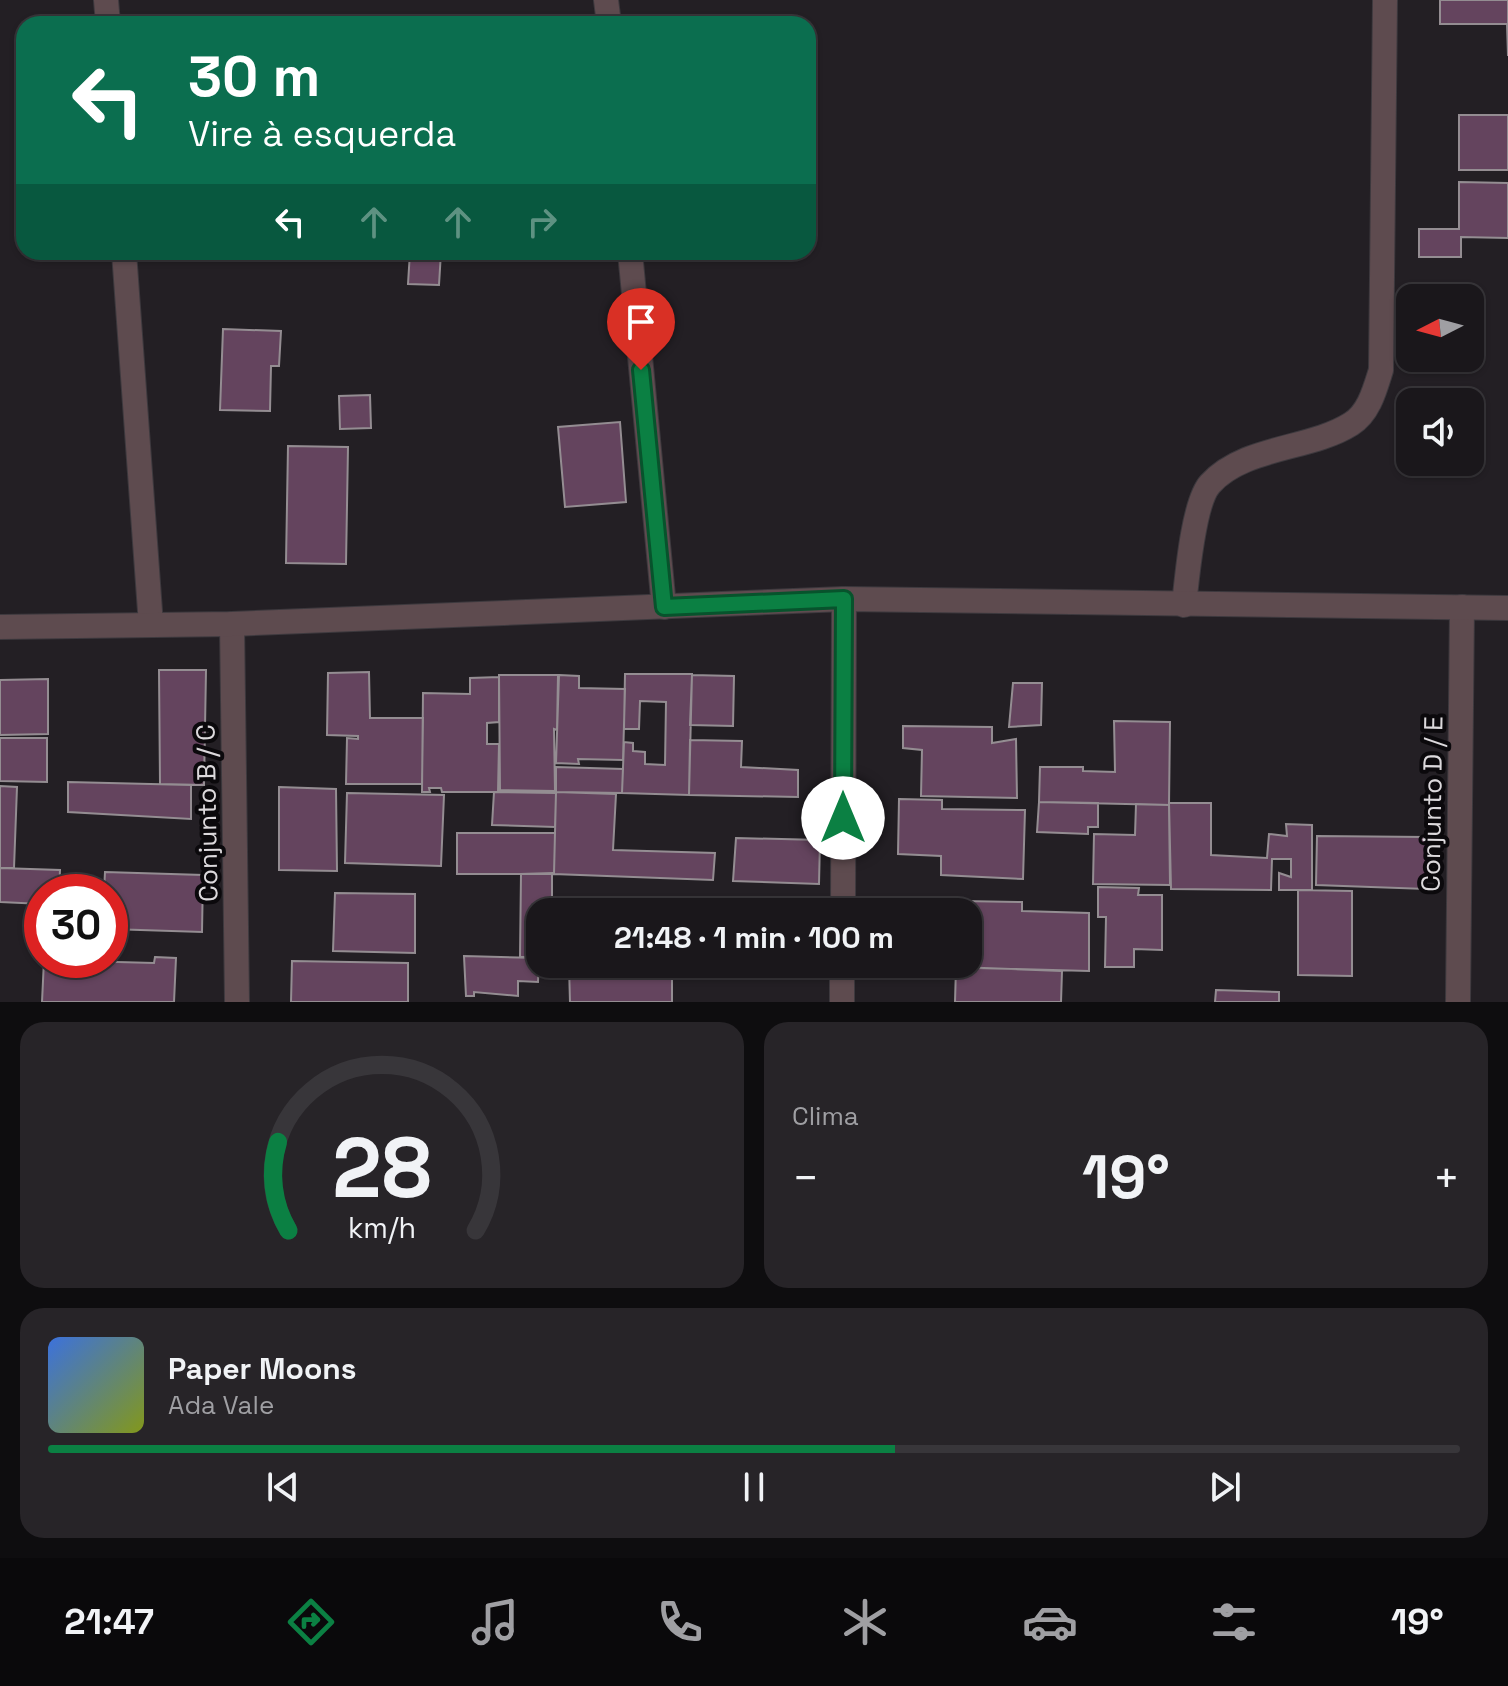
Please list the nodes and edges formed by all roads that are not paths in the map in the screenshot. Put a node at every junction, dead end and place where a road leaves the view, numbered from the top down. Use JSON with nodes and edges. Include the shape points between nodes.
{"nodes":[{"id":1,"x":1385,"y":0,"type":"edge"},
{"id":2,"x":125,"y":260,"type":"edge"},
{"id":3,"x":631,"y":260,"type":"edge"},
{"id":4,"x":844,"y":599,"type":"junction"},
{"id":5,"x":1184,"y":605,"type":"junction"},
{"id":6,"x":664,"y":607,"type":"junction"},
{"id":7,"x":1462,"y":607,"type":"junction"},
{"id":8,"x":1508,"y":608,"type":"edge"},
{"id":9,"x":232,"y":624,"type":"junction"},
{"id":10,"x":151,"y":625,"type":"junction"},
{"id":11,"x":0,"y":627,"type":"edge"},
{"id":12,"x":843,"y":898,"type":"edge"},
{"id":13,"x":842,"y":978,"type":"edge"},
{"id":14,"x":237,"y":1002,"type":"edge"},
{"id":15,"x":842,"y":1002,"type":"edge"},
{"id":16,"x":1458,"y":1002,"type":"edge"}],
"edges":[{"from":1,"to":5,"type":"street","via":[[1381,370],[1370,403],[1353,423],[1229,469],[1207,486],[1190,545]]},
{"from":2,"to":10,"type":"street"},
{"from":3,"to":6,"type":"street"},
{"from":4,"to":5,"type":"street"},
{"from":4,"to":6,"type":"street"},
{"from":4,"to":12,"type":"street"},
{"from":5,"to":7,"type":"street"},
{"from":6,"to":9,"type":"street"},
{"from":7,"to":8,"type":"street"},
{"from":7,"to":16,"type":"street","name":"Conjunto D / E"},
{"from":9,"to":10,"type":"street"},
{"from":9,"to":14,"type":"street","name":"Conjunto B / C"},
{"from":10,"to":11,"type":"street"},
{"from":13,"to":15,"type":"street"}]}
